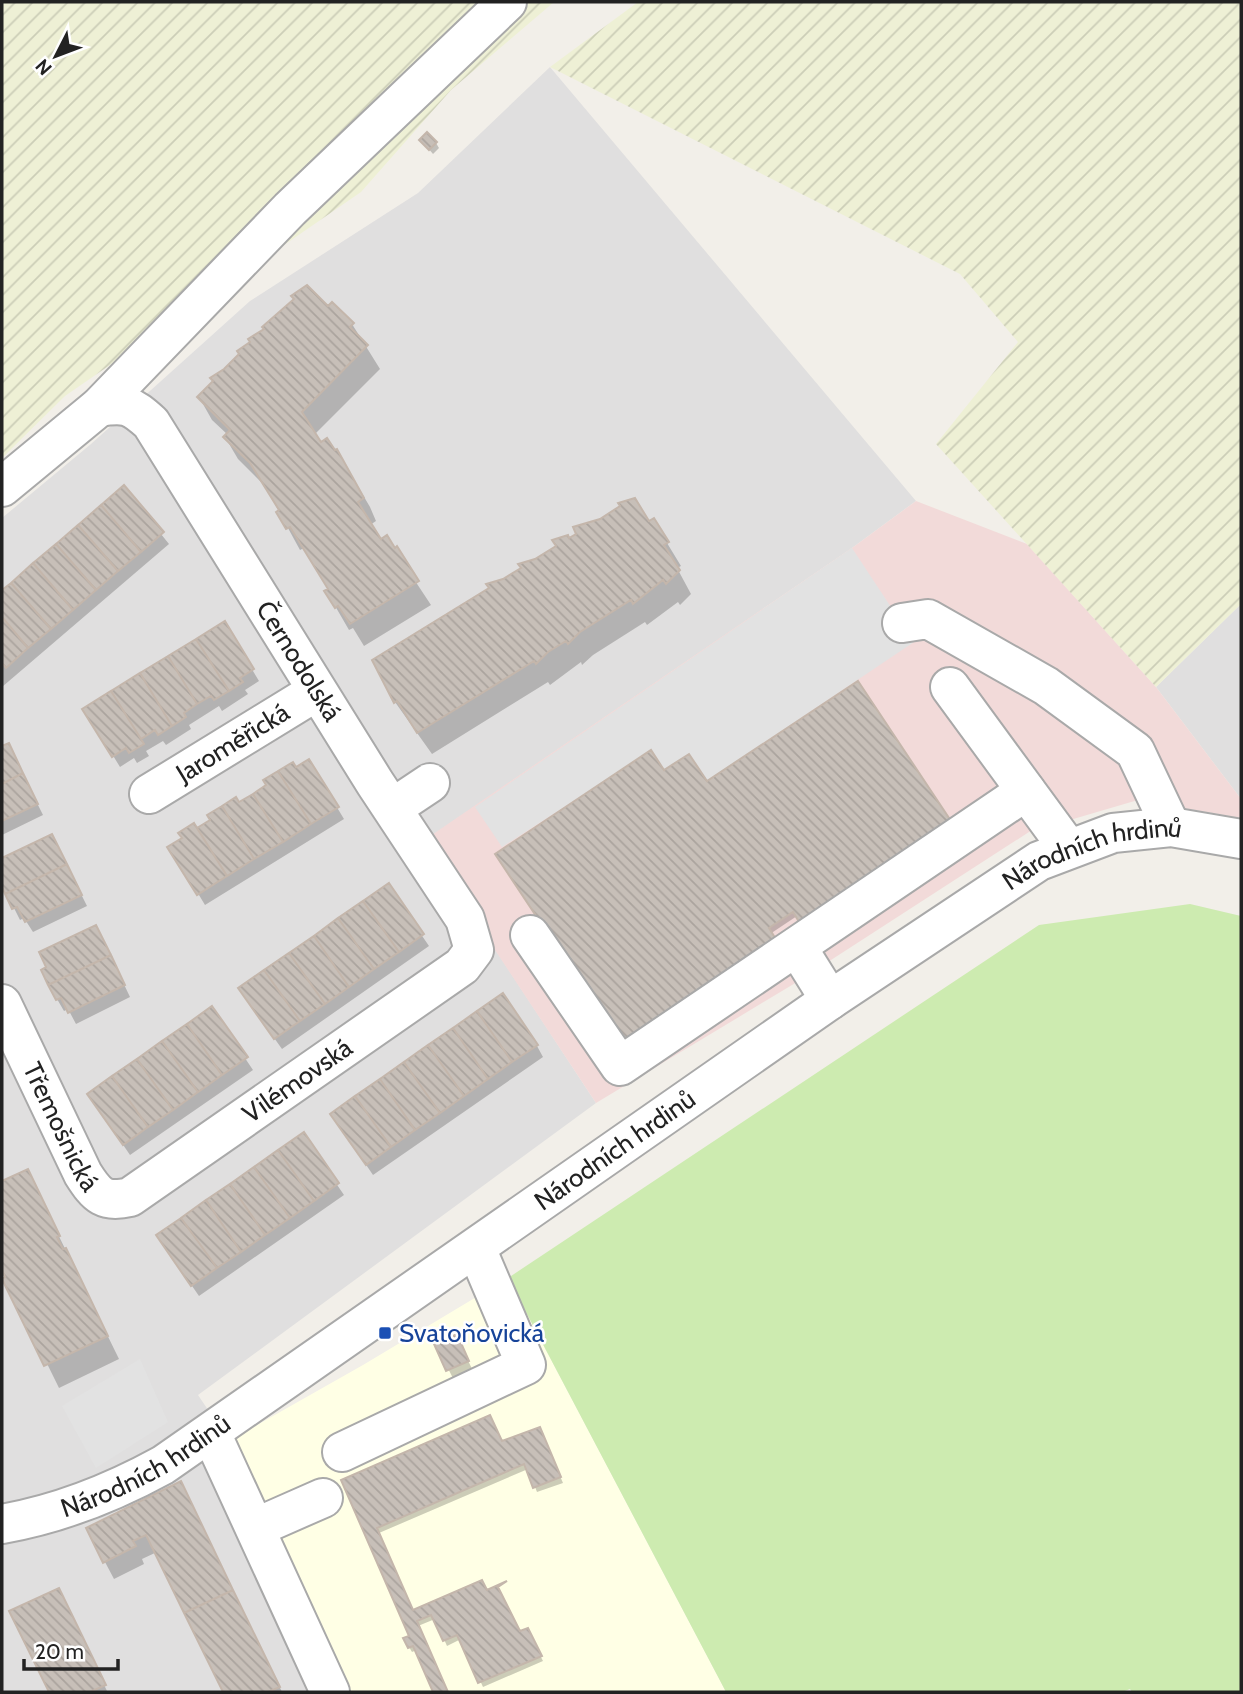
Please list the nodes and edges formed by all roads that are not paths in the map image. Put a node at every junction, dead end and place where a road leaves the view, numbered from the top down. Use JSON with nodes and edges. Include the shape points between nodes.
{"nodes":[{"id":1,"x":507,"y":2,"type":"edge"},
{"id":2,"x":99,"y":407,"type":"junction"},
{"id":3,"x":2,"y":486,"type":"edge"},
{"id":4,"x":902,"y":623,"type":"dead end"},
{"id":5,"x":950,"y":687,"type":"dead end"},
{"id":6,"x":317,"y":691,"type":"junction"},
{"id":7,"x":430,"y":783,"type":"dead end"},
{"id":8,"x":1026,"y":791,"type":"junction"},
{"id":9,"x":149,"y":794,"type":"dead end"},
{"id":10,"x":394,"y":807,"type":"junction"},
{"id":11,"x":1171,"y":828,"type":"junction"},
{"id":12,"x":1241,"y":839,"type":"edge"},
{"id":13,"x":1068,"y":848,"type":"junction"},
{"id":14,"x":530,"y":935,"type":"dead end"},
{"id":15,"x":797,"y":947,"type":"junction"},
{"id":16,"x":474,"y":950,"type":"joint"},
{"id":17,"x":830,"y":1000,"type":"junction"},
{"id":18,"x":2,"y":1004,"type":"edge"},
{"id":19,"x":113,"y":1201,"type":"joint"},
{"id":20,"x":476,"y":1248,"type":"junction"},
{"id":21,"x":211,"y":1433,"type":"junction"},
{"id":22,"x":342,"y":1452,"type":"dead end"},
{"id":23,"x":323,"y":1498,"type":"dead end"},
{"id":24,"x":2,"y":1524,"type":"edge"},
{"id":25,"x":257,"y":1527,"type":"junction"},
{"id":26,"x":330,"y":1692,"type":"edge"}],
"edges":[{"from":1,"to":2,"type":"street","via":[[290,209]]},
{"from":2,"to":3,"type":"street"},
{"from":2,"to":6,"type":"street","name":"Černodolská","via":[[134,407],[150,423]]},
{"from":4,"to":11,"type":"street","via":[[928,619],[1046,686],[1135,751]]},
{"from":5,"to":8,"type":"street"},
{"from":6,"to":9,"type":"street","name":"Jaroměřická"},
{"from":6,"to":10,"type":"street","name":"Černodolská"},
{"from":7,"to":10,"type":"street"},
{"from":8,"to":13,"type":"street"},
{"from":8,"to":15,"type":"street"},
{"from":10,"to":16,"type":"street","name":"Černodolská","via":[[465,919]]},
{"from":11,"to":12,"type":"street","name":"Národních hrdinů"},
{"from":11,"to":13,"type":"street","name":"Národních hrdinů","via":[[1113,833]]},
{"from":13,"to":17,"type":"street","name":"Národních hrdinů","via":[[1039,861]]},
{"from":14,"to":15,"type":"street","via":[[620,1066]]},
{"from":15,"to":17,"type":"street"},
{"from":16,"to":19,"type":"street","name":"Vilémovská","via":[[462,966],[142,1189]]},
{"from":17,"to":20,"type":"street","name":"Národních hrdinů"},
{"from":18,"to":19,"type":"street","name":"Třemošnická","via":[[83,1174],[95,1193]]},
{"from":20,"to":21,"type":"street","name":"Národních hrdinů"},
{"from":20,"to":22,"type":"street","via":[[526,1364]]},
{"from":21,"to":24,"type":"street","name":"Národních hrdinů","via":[[134,1481],[62,1510]]},
{"from":21,"to":25,"type":"street"},
{"from":23,"to":25,"type":"street"},
{"from":25,"to":26,"type":"street"}]}
